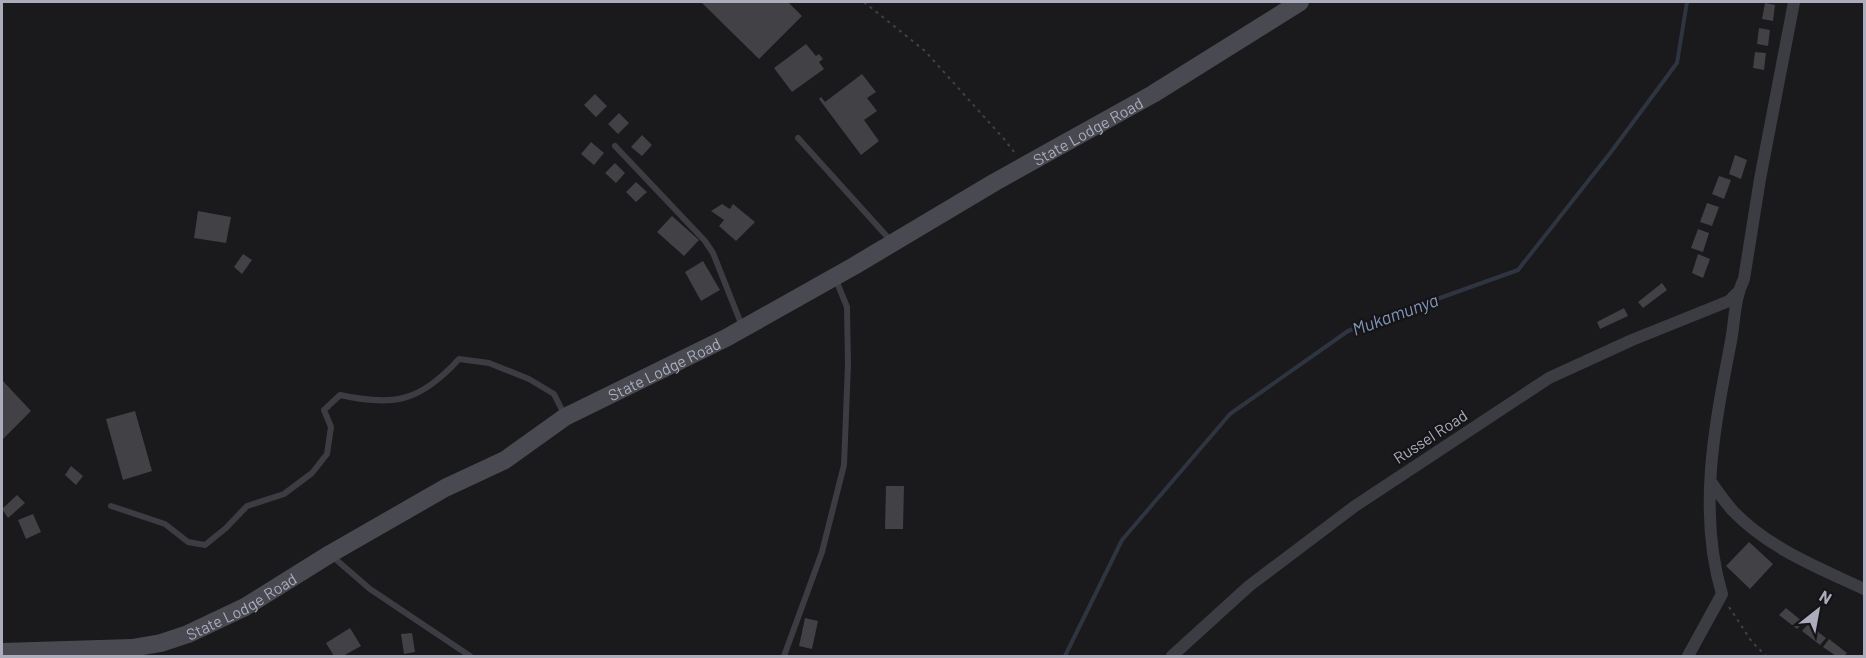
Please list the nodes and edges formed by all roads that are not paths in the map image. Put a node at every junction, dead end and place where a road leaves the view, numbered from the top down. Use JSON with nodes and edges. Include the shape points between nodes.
{"nodes":[{"id":1,"x":1300,"y":2,"type":"edge"},
{"id":2,"x":1794,"y":2,"type":"edge"},
{"id":3,"x":798,"y":138,"type":"dead end"},
{"id":4,"x":615,"y":146,"type":"dead end"},
{"id":5,"x":893,"y":242,"type":"junction"},
{"id":6,"x":835,"y":277,"type":"junction"},
{"id":7,"x":1737,"y":293,"type":"junction"},
{"id":8,"x":743,"y":329,"type":"junction"},
{"id":9,"x":566,"y":417,"type":"junction"},
{"id":10,"x":1710,"y":482,"type":"junction"},
{"id":11,"x":111,"y":507,"type":"dead end"},
{"id":12,"x":330,"y":554,"type":"junction"},
{"id":13,"x":1864,"y":589,"type":"edge"},
{"id":14,"x":2,"y":652,"type":"edge"},
{"id":15,"x":470,"y":657,"type":"edge"},
{"id":16,"x":784,"y":657,"type":"edge"},
{"id":17,"x":1172,"y":657,"type":"edge"},
{"id":18,"x":1688,"y":657,"type":"edge"}],
"edges":[{"from":1,"to":5,"type":"street","name":"State Lodge Road","via":[[1153,94]]},
{"from":2,"to":7,"type":"street","via":[[1744,279]]},
{"from":3,"to":5,"type":"lane"},
{"from":4,"to":8,"type":"lane","via":[[713,253]]},
{"from":5,"to":6,"type":"street","name":"State Lodge Road"},
{"from":6,"to":8,"type":"street","name":"State Lodge Road"},
{"from":6,"to":16,"type":"lane","via":[[847,307],[844,465],[822,552]]},
{"from":7,"to":10,"type":"street","via":[[1713,435]]},
{"from":7,"to":17,"type":"street","name":"Russel Road","via":[[1729,301],[1549,378],[1355,506],[1249,586]]},
{"from":8,"to":9,"type":"street","name":"State Lodge Road"},
{"from":9,"to":11,"type":"lane","via":[[554,394],[529,379],[489,363],[459,359],[441,378],[396,401],[340,395],[324,410],[331,426],[327,454],[312,473],[284,495],[247,506],[205,544],[188,542],[165,524]]},
{"from":9,"to":12,"type":"street","name":"State Lodge Road","via":[[505,460],[445,488]]},
{"from":10,"to":13,"type":"street","via":[[1734,512],[1788,553]]},
{"from":10,"to":18,"type":"street","via":[[1710,525],[1722,594]]},
{"from":12,"to":14,"type":"street","name":"State Lodge Road","via":[[245,607],[161,643],[132,648]]},
{"from":12,"to":15,"type":"lane","via":[[370,589]]}]}
